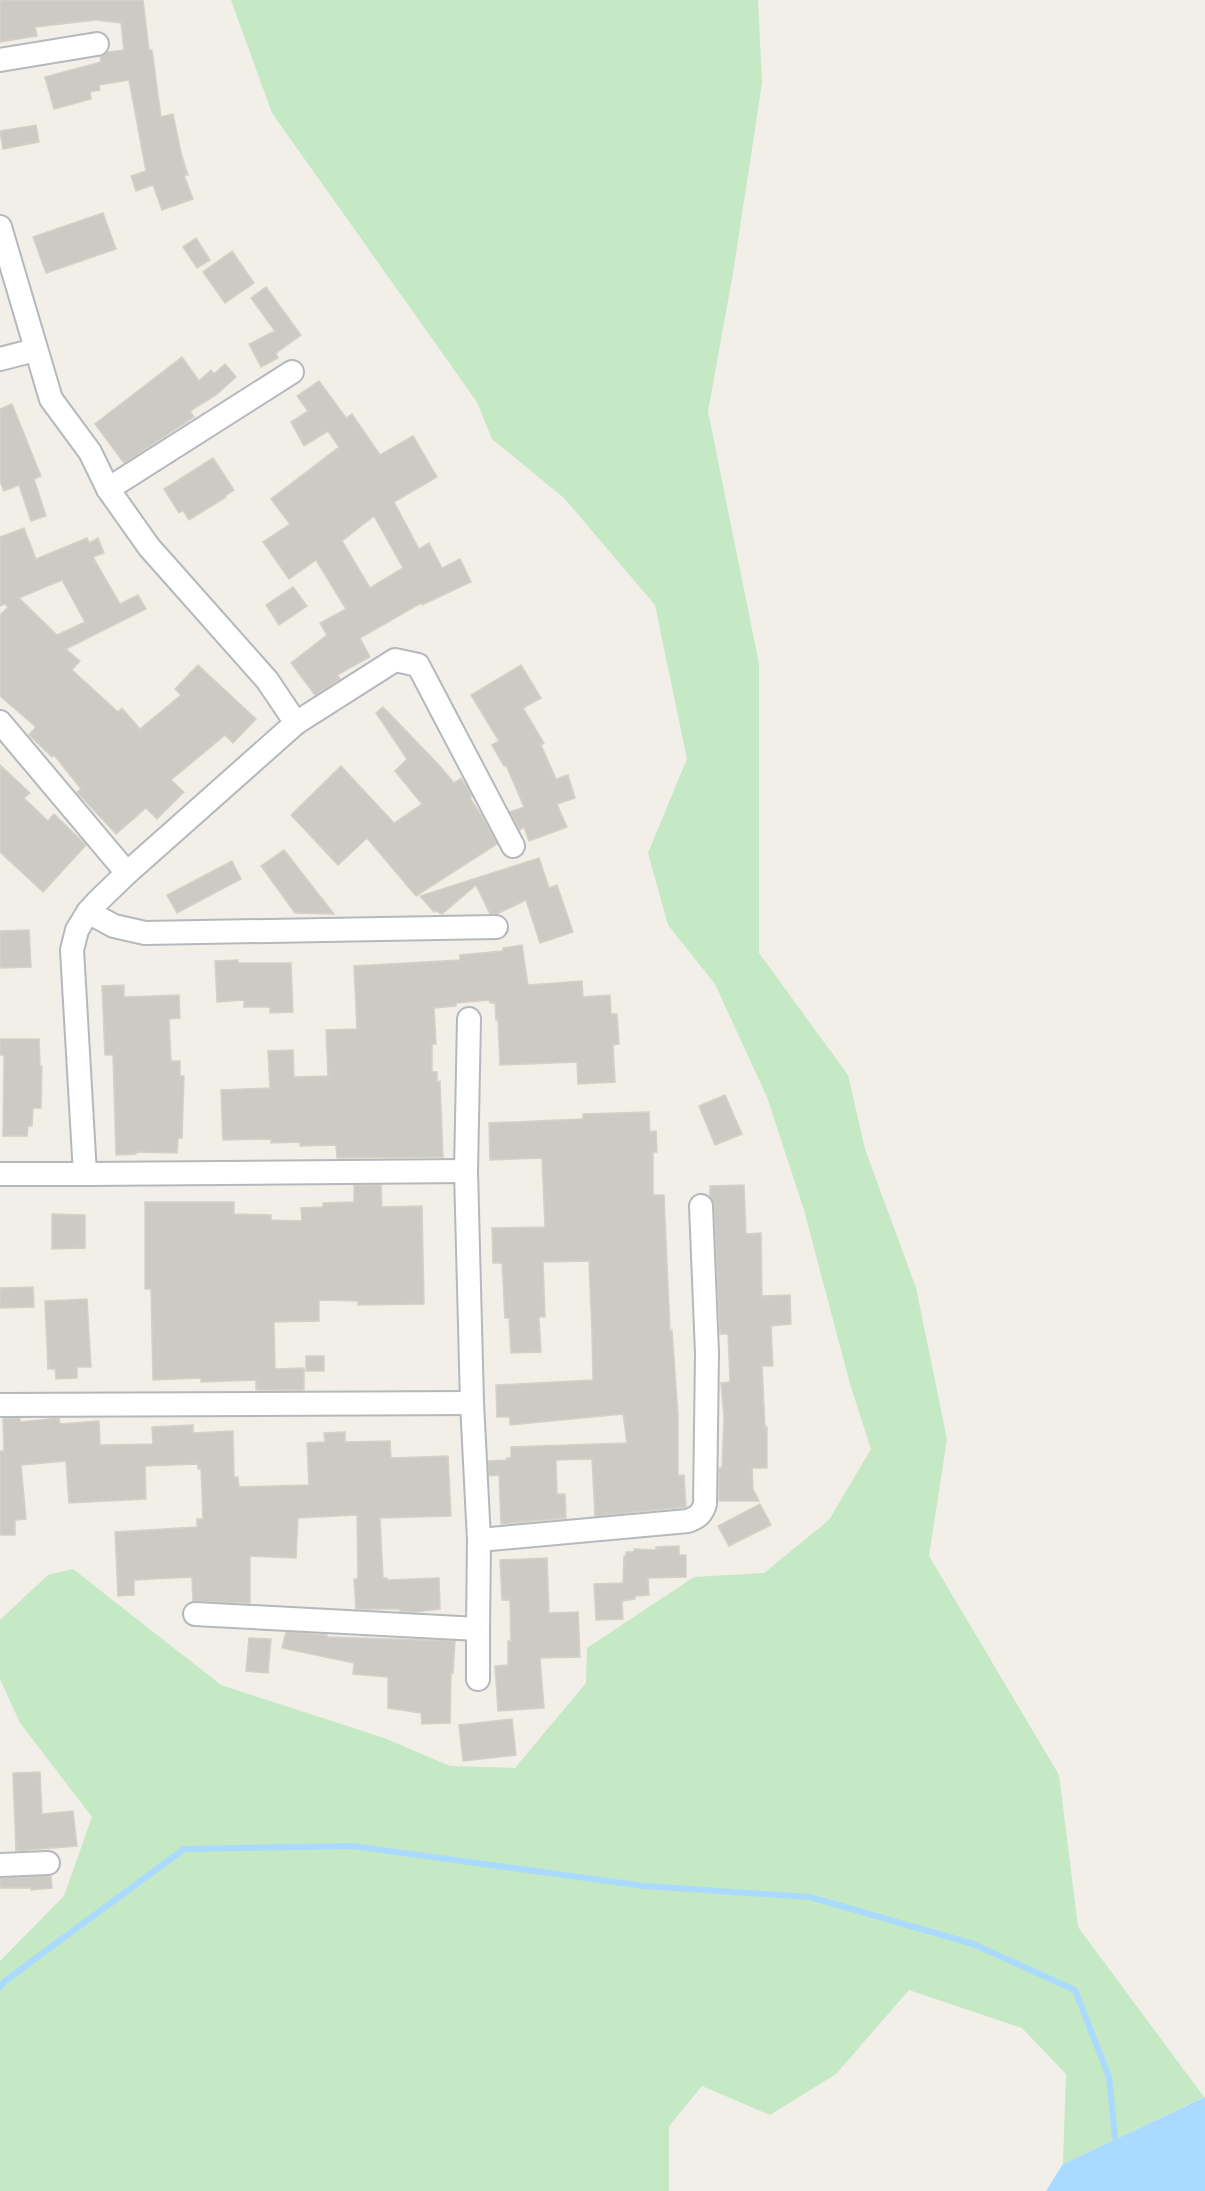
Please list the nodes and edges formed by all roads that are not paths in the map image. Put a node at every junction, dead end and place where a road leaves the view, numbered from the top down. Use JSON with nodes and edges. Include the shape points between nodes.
{"nodes":[{"id":1,"x":98,"y":44,"type":"dead end"},
{"id":2,"x":0,"y":60,"type":"edge"},
{"id":3,"x":0,"y":227,"type":"edge"},
{"id":4,"x":35,"y":350,"type":"junction"},
{"id":5,"x":0,"y":359,"type":"edge"},
{"id":6,"x":292,"y":372,"type":"dead end"},
{"id":7,"x":108,"y":489,"type":"junction"},
{"id":8,"x":0,"y":722,"type":"edge"},
{"id":9,"x":296,"y":723,"type":"junction"},
{"id":10,"x":513,"y":846,"type":"dead end"},
{"id":11,"x":127,"y":873,"type":"junction"},
{"id":12,"x":88,"y":912,"type":"junction"},
{"id":13,"x":496,"y":927,"type":"dead end"},
{"id":14,"x":469,"y":1019,"type":"dead end"},
{"id":15,"x":466,"y":1171,"type":"junction"},
{"id":16,"x":0,"y":1174,"type":"edge"},
{"id":17,"x":85,"y":1174,"type":"junction"},
{"id":18,"x":701,"y":1206,"type":"dead end"},
{"id":19,"x":472,"y":1403,"type":"junction"},
{"id":20,"x":0,"y":1405,"type":"edge"},
{"id":21,"x":479,"y":1540,"type":"junction"},
{"id":22,"x":195,"y":1614,"type":"dead end"},
{"id":23,"x":478,"y":1629,"type":"junction"},
{"id":24,"x":478,"y":1678,"type":"dead end"},
{"id":25,"x":48,"y":1863,"type":"dead end"},
{"id":26,"x":0,"y":1865,"type":"edge"}],
"edges":[{"from":1,"to":2,"type":"street"},
{"from":3,"to":4,"type":"street"},
{"from":4,"to":5,"type":"street"},
{"from":4,"to":7,"type":"street","via":[[51,399],[90,452]]},
{"from":6,"to":7,"type":"street"},
{"from":7,"to":9,"type":"street","via":[[149,547],[267,680]]},
{"from":8,"to":11,"type":"street"},
{"from":9,"to":10,"type":"street","via":[[395,660],[418,665]]},
{"from":9,"to":11,"type":"street"},
{"from":11,"to":12,"type":"street"},
{"from":12,"to":13,"type":"street","via":[[114,926],[145,933]]},
{"from":12,"to":17,"type":"street","via":[[77,930],[72,950]]},
{"from":14,"to":15,"type":"street"},
{"from":15,"to":17,"type":"street"},
{"from":15,"to":19,"type":"street"},
{"from":16,"to":17,"type":"street"},
{"from":18,"to":21,"type":"street","via":[[707,1353],[703,1512],[688,1521]]},
{"from":19,"to":20,"type":"street"},
{"from":19,"to":21,"type":"street"},
{"from":21,"to":23,"type":"street"},
{"from":22,"to":23,"type":"street"},
{"from":23,"to":24,"type":"street"},
{"from":25,"to":26,"type":"street"}]}
